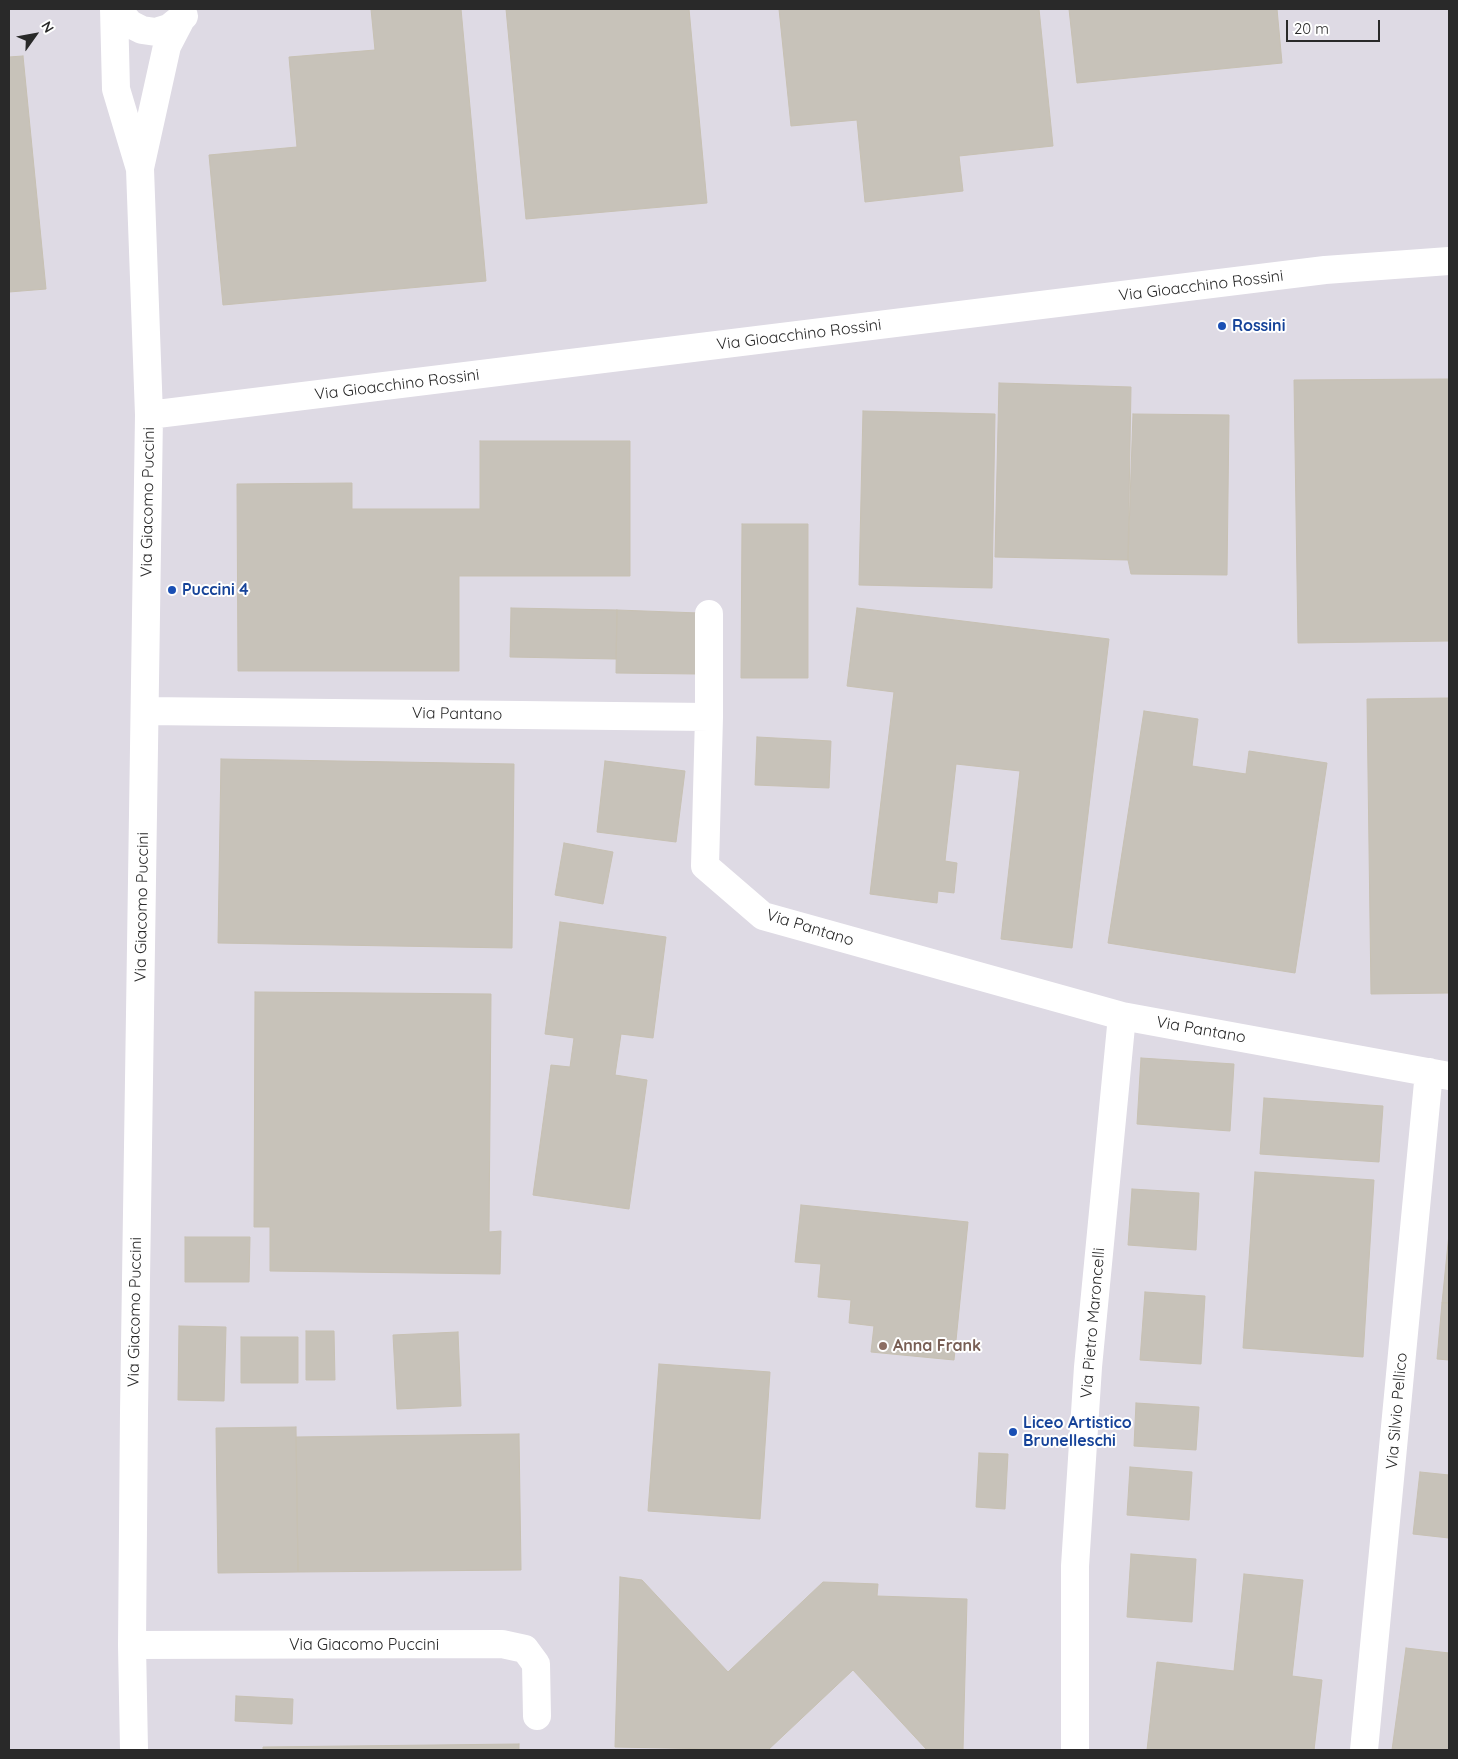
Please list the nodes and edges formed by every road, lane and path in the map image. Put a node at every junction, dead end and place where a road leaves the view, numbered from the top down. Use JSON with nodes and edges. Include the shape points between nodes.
{"nodes":[{"id":1,"x":115,"y":9,"type":"edge"},
{"id":2,"x":185,"y":15,"type":"edge"},
{"id":3,"x":140,"y":169,"type":"junction"},
{"id":4,"x":1449,"y":261,"type":"edge"},
{"id":5,"x":149,"y":415,"type":"junction"},
{"id":6,"x":709,"y":614,"type":"dead end"},
{"id":7,"x":145,"y":711,"type":"junction"},
{"id":8,"x":709,"y":717,"type":"junction"},
{"id":9,"x":1122,"y":1016,"type":"junction"},
{"id":10,"x":1439,"y":1074,"type":"edge"},
{"id":11,"x":132,"y":1645,"type":"junction"},
{"id":12,"x":536,"y":1716,"type":"dead end"},
{"id":13,"x":134,"y":1750,"type":"edge"},
{"id":14,"x":1075,"y":1750,"type":"edge"},
{"id":15,"x":1364,"y":1750,"type":"edge"}],
"edges":[{"from":1,"to":2,"type":"street","via":[[130,24],[156,32],[169,28]]},
{"from":1,"to":3,"type":"street","name":"Via Giacomo Puccini","via":[[116,89]]},
{"from":2,"to":3,"type":"street","name":"Via Giacomo Puccini","via":[[167,46]]},
{"from":3,"to":5,"type":"street","name":"Via Giacomo Puccini"},
{"from":4,"to":5,"type":"street","name":"Via Gioacchino Rossini","via":[[1315,272]]},
{"from":5,"to":7,"type":"street","name":"Via Giacomo Puccini"},
{"from":6,"to":8,"type":"street"},
{"from":7,"to":8,"type":"street","name":"Via Pantano"},
{"from":7,"to":11,"type":"street","name":"Via Giacomo Puccini"},
{"from":8,"to":9,"type":"street","name":"Via Pantano","via":[[705,866],[763,916]]},
{"from":9,"to":10,"type":"street","name":"Via Pantano"},
{"from":9,"to":14,"type":"street","name":"Via Pietro Maroncelli","via":[[1088,1367],[1076,1536]]},
{"from":10,"to":15,"type":"street","name":"Via Silvio Pellico"},
{"from":11,"to":12,"type":"street","name":"Via Giacomo Puccini","via":[[502,1644],[525,1649],[536,1664]]},
{"from":11,"to":13,"type":"street","name":"Via Giacomo Puccini"}]}
